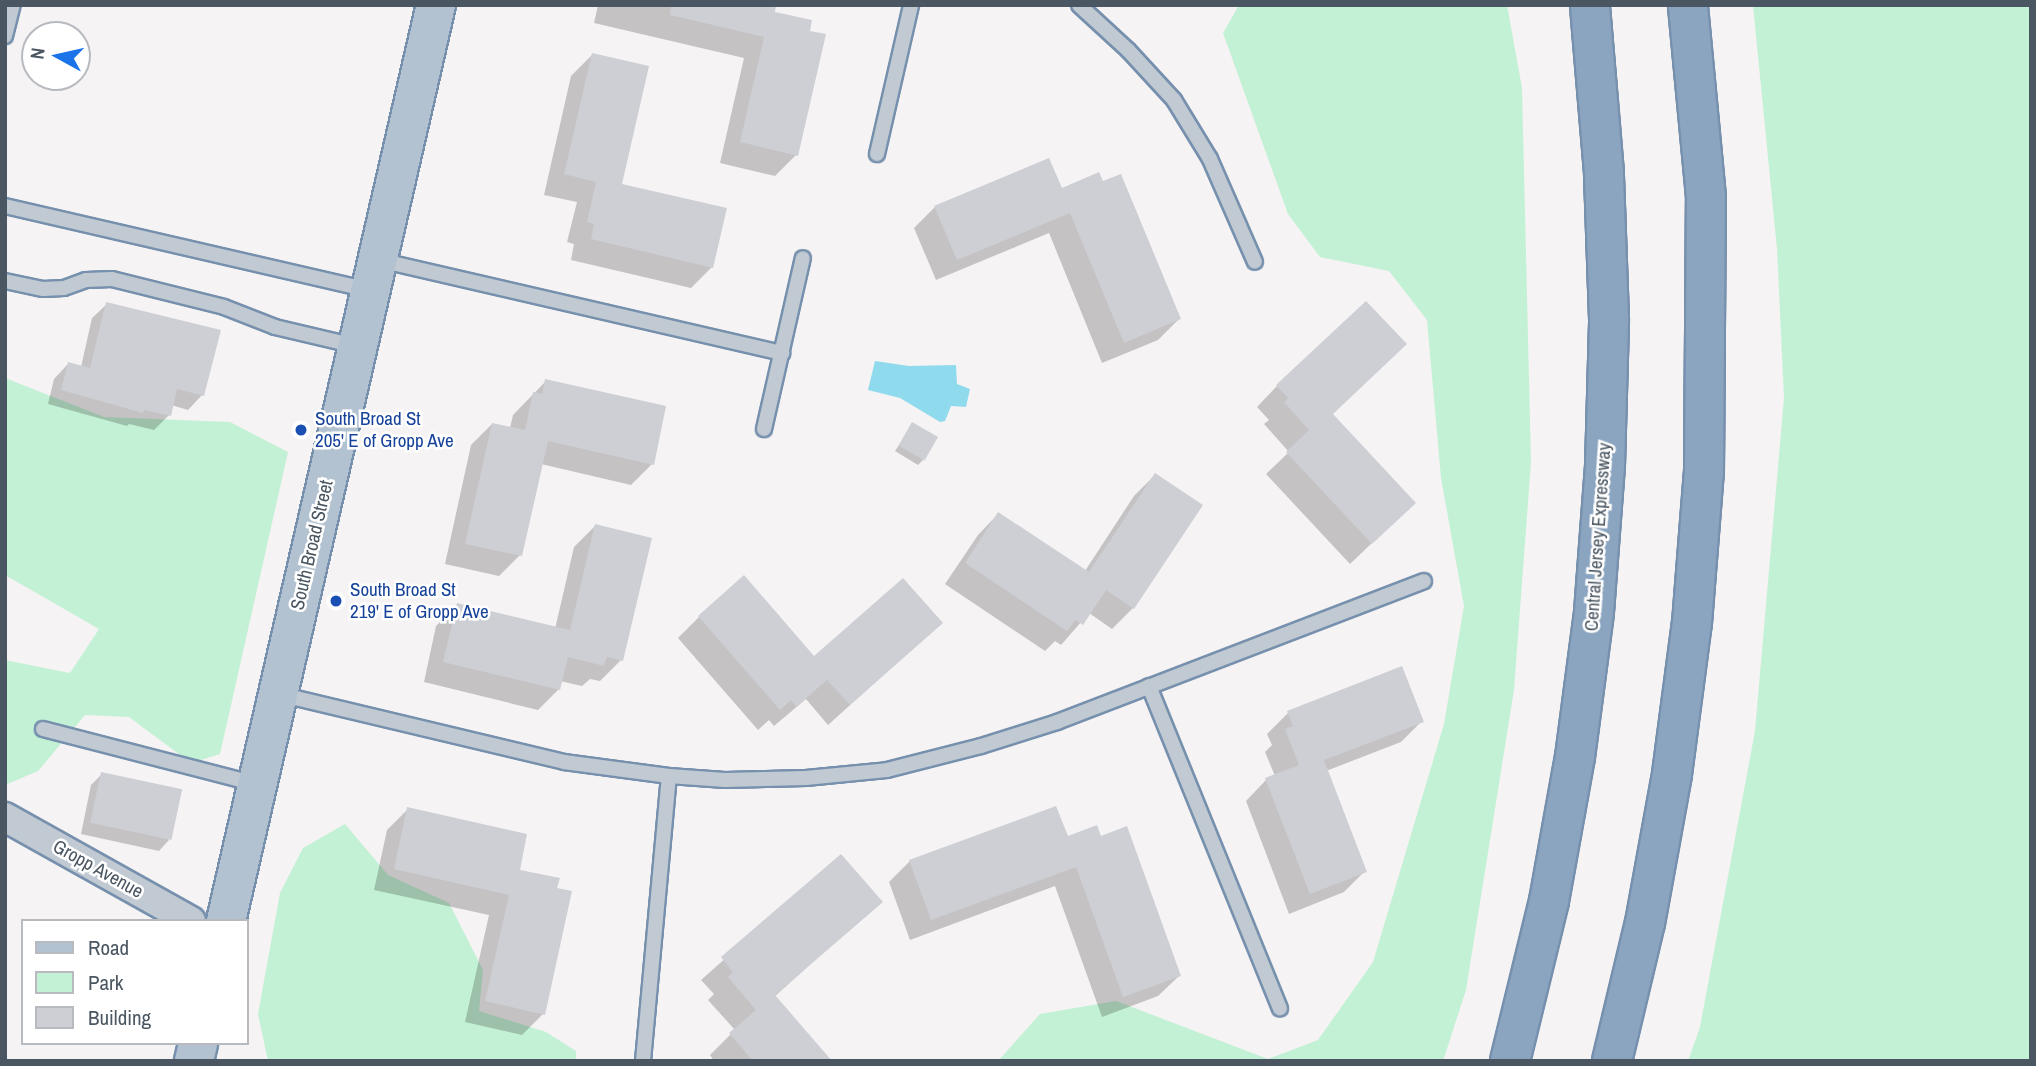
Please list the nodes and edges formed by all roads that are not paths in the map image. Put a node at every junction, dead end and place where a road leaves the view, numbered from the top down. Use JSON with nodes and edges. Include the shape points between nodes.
{"nodes":[{"id":1,"x":13,"y":5,"type":"edge"},
{"id":2,"x":436,"y":5,"type":"edge"},
{"id":3,"x":911,"y":5,"type":"edge"},
{"id":4,"x":1079,"y":5,"type":"edge"},
{"id":5,"x":1588,"y":5,"type":"edge"},
{"id":6,"x":1688,"y":5,"type":"edge"},
{"id":7,"x":5,"y":36,"type":"edge"},
{"id":8,"x":877,"y":154,"type":"dead end"},
{"id":9,"x":5,"y":206,"type":"edge"},
{"id":10,"x":803,"y":258,"type":"dead end"},
{"id":11,"x":1255,"y":262,"type":"dead end"},
{"id":12,"x":374,"y":275,"type":"junction"},
{"id":13,"x":5,"y":281,"type":"edge"},
{"id":14,"x":358,"y":346,"type":"junction"},
{"id":15,"x":782,"y":353,"type":"junction"},
{"id":16,"x":764,"y":429,"type":"dead end"},
{"id":17,"x":1424,"y":581,"type":"dead end"},
{"id":18,"x":1149,"y":686,"type":"junction"},
{"id":19,"x":278,"y":694,"type":"junction"},
{"id":20,"x":43,"y":729,"type":"dead end"},
{"id":21,"x":669,"y":776,"type":"junction"},
{"id":22,"x":257,"y":785,"type":"junction"},
{"id":23,"x":5,"y":817,"type":"edge"},
{"id":24,"x":187,"y":919,"type":"edge"},
{"id":25,"x":226,"y":919,"type":"edge"},
{"id":26,"x":1280,"y":1007,"type":"dead end"},
{"id":27,"x":643,"y":1061,"type":"edge"},
{"id":28,"x":1510,"y":1061,"type":"edge"},
{"id":29,"x":1612,"y":1061,"type":"edge"}],
"edges":[{"from":1,"to":7,"type":"lane"},
{"from":2,"to":12,"type":"main road","name":"South Broad Street"},
{"from":3,"to":8,"type":"lane"},
{"from":4,"to":11,"type":"lane","via":[[1174,100],[1210,159]]},
{"from":5,"to":28,"type":"highway","name":"Central Jersey Expressway","via":[[1604,173],[1609,319],[1605,466],[1594,612],[1575,757],[1554,875]]},
{"from":6,"to":29,"type":"highway","via":[[1706,197],[1704,472],[1692,623],[1672,774],[1645,923]]},
{"from":9,"to":12,"type":"lane"},
{"from":10,"to":15,"type":"lane"},
{"from":12,"to":14,"type":"main road","name":"South Broad Street"},
{"from":12,"to":15,"type":"lane"},
{"from":13,"to":14,"type":"lane","via":[[43,289],[112,279]]},
{"from":14,"to":19,"type":"main road","name":"South Broad Street"},
{"from":15,"to":16,"type":"lane"},
{"from":17,"to":18,"type":"lane"},
{"from":18,"to":21,"type":"lane","via":[[981,747],[887,770],[806,778]]},
{"from":18,"to":26,"type":"lane"},
{"from":19,"to":21,"type":"lane","via":[[564,762]]},
{"from":19,"to":22,"type":"main road","name":"South Broad Street"},
{"from":20,"to":22,"type":"lane"},
{"from":21,"to":27,"type":"lane"},
{"from":22,"to":25,"type":"main road","name":"South Broad Street"},
{"from":23,"to":24,"type":"street","name":"Gropp Avenue"}]}
